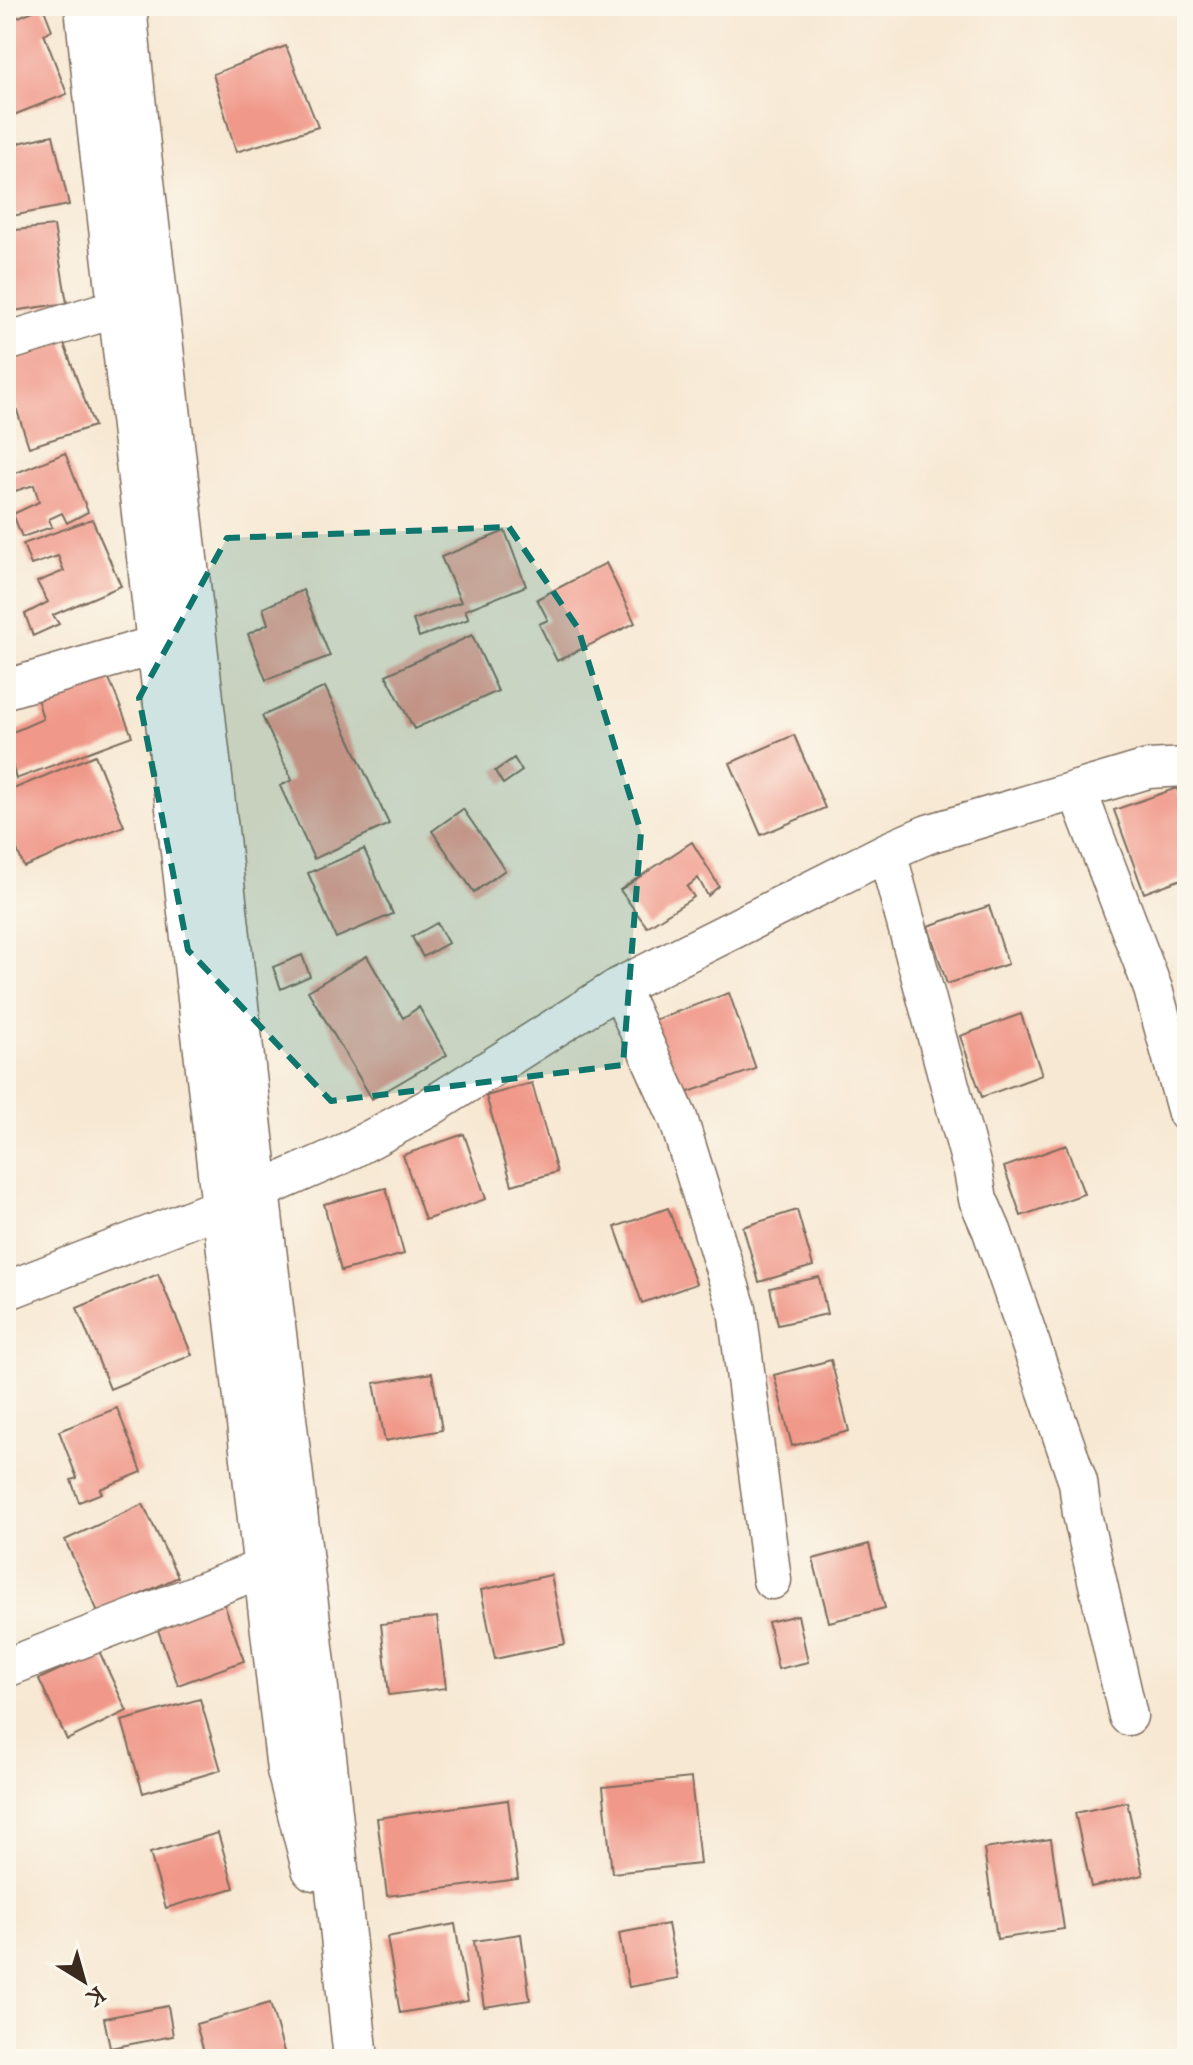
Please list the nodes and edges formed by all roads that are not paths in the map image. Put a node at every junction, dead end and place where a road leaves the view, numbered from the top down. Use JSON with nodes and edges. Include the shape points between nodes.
{"nodes":[{"id":1,"x":87,"y":6,"type":"edge"},
{"id":2,"x":124,"y":6,"type":"edge"},
{"id":3,"x":120,"y":307,"type":"junction"},
{"id":4,"x":6,"y":342,"type":"edge"},
{"id":5,"x":159,"y":644,"type":"junction"},
{"id":6,"x":6,"y":689,"type":"edge"},
{"id":7,"x":1187,"y":767,"type":"edge"},
{"id":8,"x":1077,"y":790,"type":"junction"},
{"id":9,"x":887,"y":852,"type":"junction"},
{"id":10,"x":619,"y":987,"type":"junction"},
{"id":11,"x":1187,"y":1113,"type":"edge"},
{"id":12,"x":240,"y":1198,"type":"junction"},
{"id":13,"x":6,"y":1291,"type":"edge"},
{"id":14,"x":266,"y":1567,"type":"junction"},
{"id":15,"x":772,"y":1580,"type":"dead end"},
{"id":16,"x":6,"y":1668,"type":"edge"},
{"id":17,"x":1128,"y":1716,"type":"dead end"},
{"id":18,"x":350,"y":2010,"type":"junction"},
{"id":19,"x":356,"y":2059,"type":"edge"}],
"edges":[{"from":1,"to":3,"type":"street"},
{"from":2,"to":12,"type":"street"},
{"from":3,"to":4,"type":"street"},
{"from":3,"to":5,"type":"street"},
{"from":5,"to":6,"type":"street"},
{"from":5,"to":12,"type":"street"},
{"from":7,"to":8,"type":"street","via":[[1148,769]]},
{"from":8,"to":9,"type":"street","via":[[928,834]]},
{"from":8,"to":11,"type":"street","via":[[1153,989]]},
{"from":9,"to":10,"type":"street"},
{"from":9,"to":17,"type":"street","via":[[978,1199],[1078,1482]]},
{"from":10,"to":12,"type":"street","via":[[427,1109],[339,1156]]},
{"from":10,"to":15,"type":"street","via":[[678,1118],[737,1309]]},
{"from":12,"to":13,"type":"street"},
{"from":12,"to":14,"type":"street"},
{"from":12,"to":18,"type":"street","via":[[325,1765]]},
{"from":14,"to":16,"type":"street"},
{"from":14,"to":18,"type":"street","via":[[289,1770]]},
{"from":18,"to":19,"type":"street"}]}
